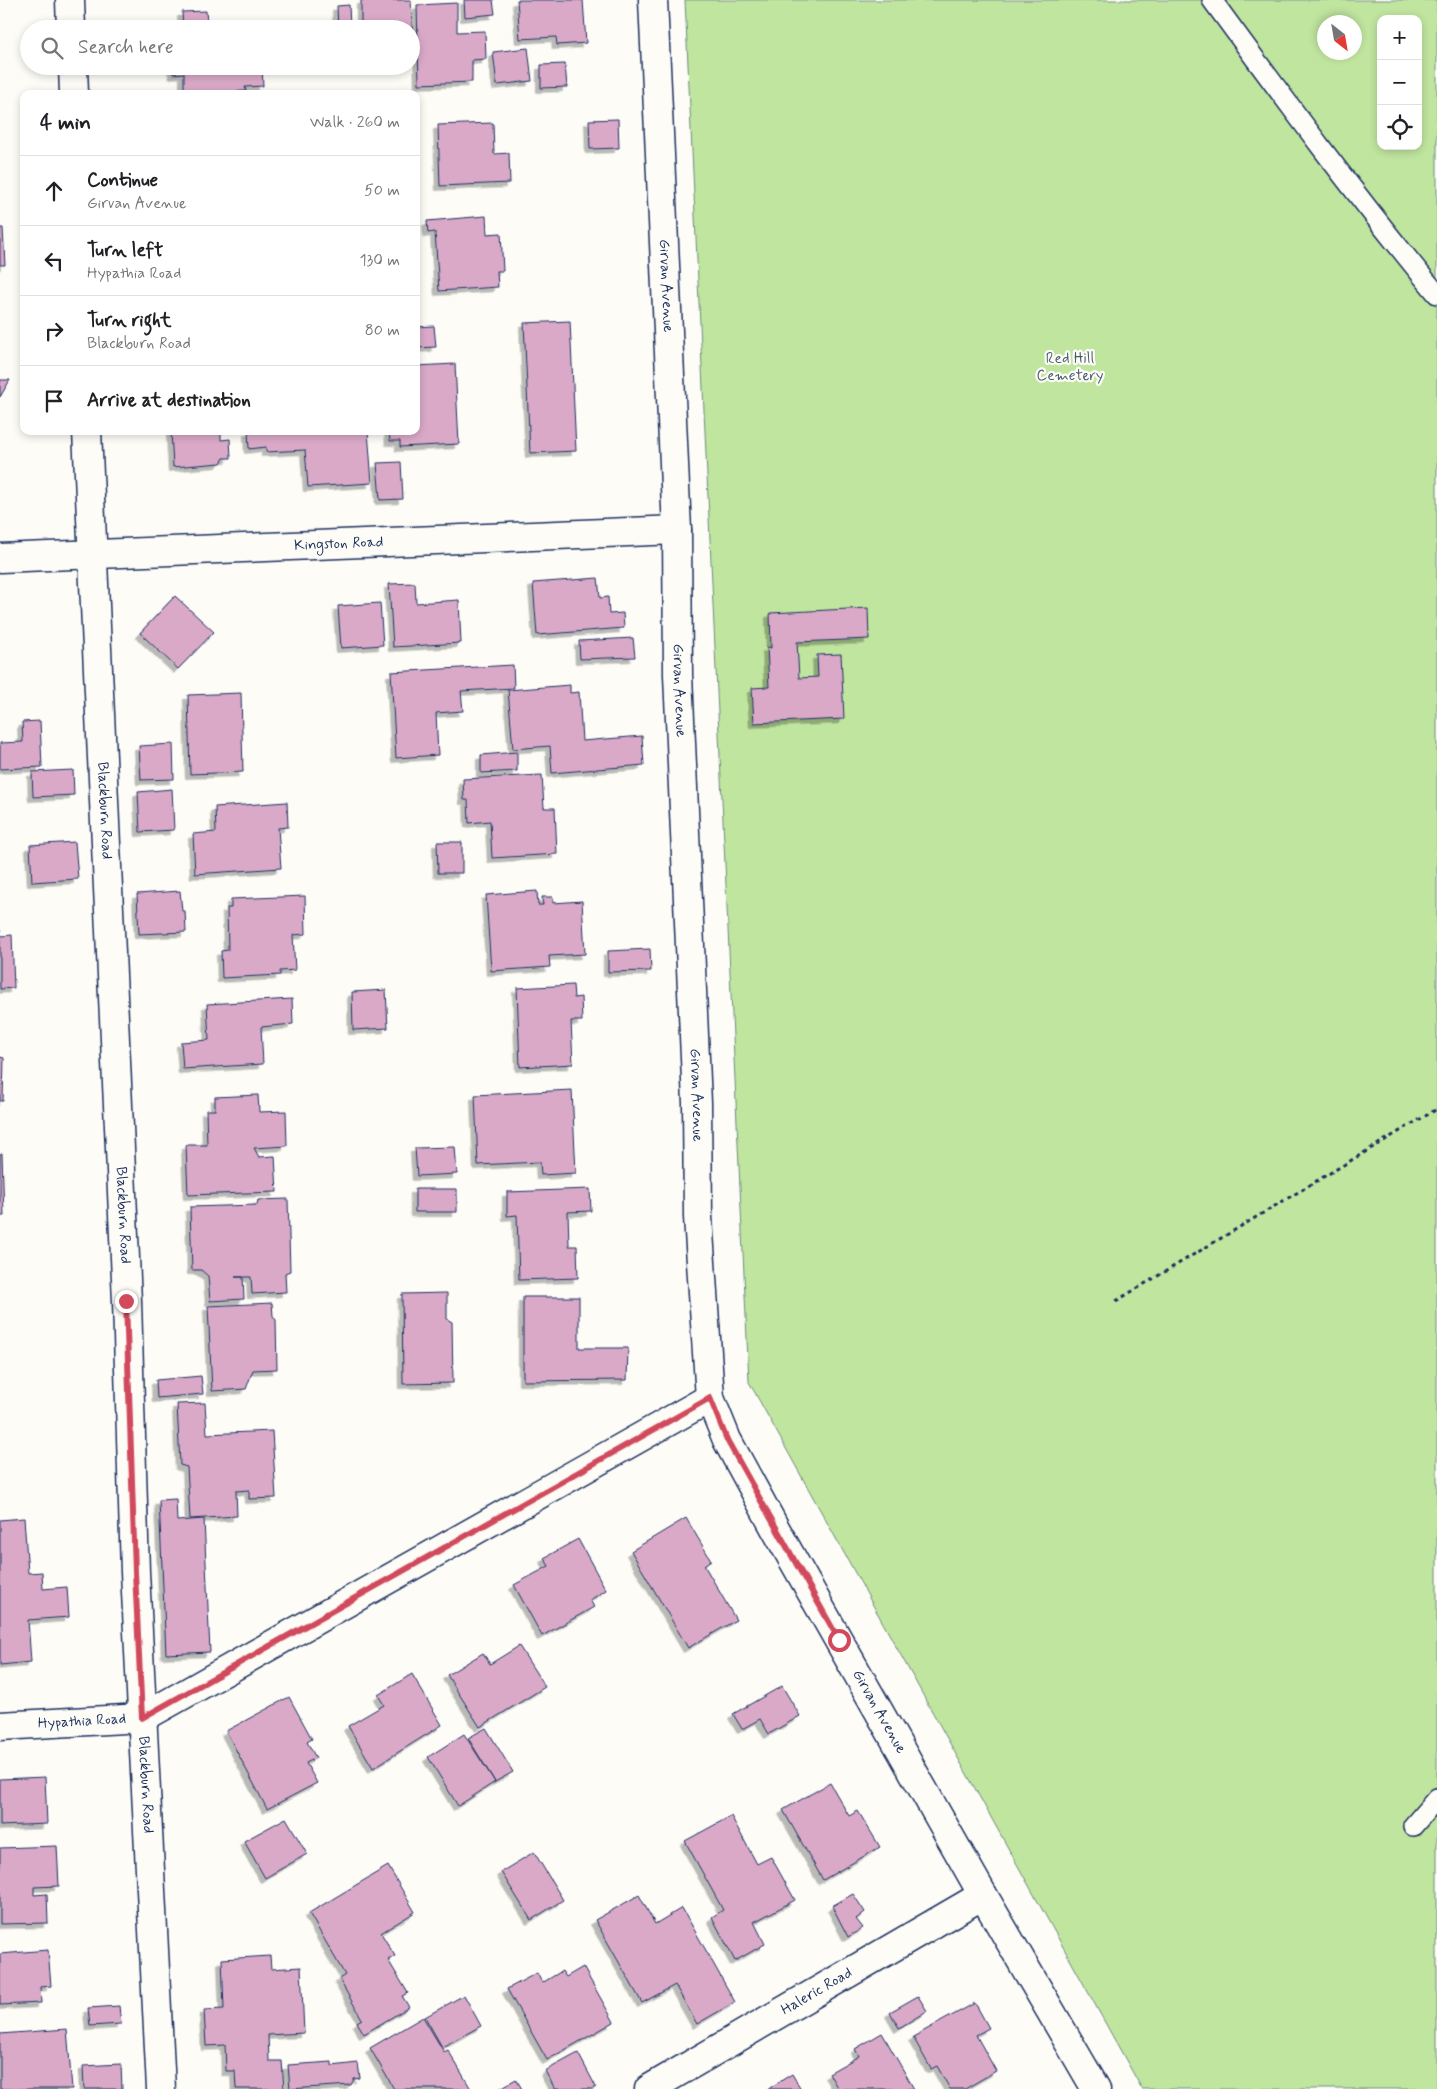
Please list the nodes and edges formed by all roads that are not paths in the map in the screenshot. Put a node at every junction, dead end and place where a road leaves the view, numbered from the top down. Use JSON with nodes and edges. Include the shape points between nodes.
{"nodes":[{"id":1,"x":70,"y":0,"type":"edge"},
{"id":2,"x":654,"y":0,"type":"edge"},
{"id":3,"x":1212,"y":0,"type":"edge"},
{"id":4,"x":71,"y":20,"type":"edge"},
{"id":5,"x":73,"y":75,"type":"edge"},
{"id":6,"x":74,"y":90,"type":"edge"},
{"id":7,"x":1437,"y":294,"type":"edge"},
{"id":8,"x":87,"y":435,"type":"edge"},
{"id":9,"x":677,"y":530,"type":"junction"},
{"id":10,"x":92,"y":554,"type":"junction"},
{"id":11,"x":0,"y":558,"type":"edge"},
{"id":12,"x":710,"y":1398,"type":"junction"},
{"id":13,"x":142,"y":1718,"type":"junction"},
{"id":14,"x":0,"y":1726,"type":"edge"},
{"id":15,"x":1437,"y":1798,"type":"edge"},
{"id":16,"x":1413,"y":1826,"type":"dead end"},
{"id":17,"x":983,"y":1895,"type":"junction"},
{"id":18,"x":161,"y":2089,"type":"edge"},
{"id":19,"x":649,"y":2089,"type":"edge"},
{"id":20,"x":1096,"y":2089,"type":"edge"}],
"edges":[{"from":1,"to":4,"type":"street"},
{"from":2,"to":9,"type":"street","name":"Girvan Avenue"},
{"from":3,"to":7,"type":"lane","via":[[1326,157]]},
{"from":5,"to":6,"type":"street"},
{"from":8,"to":10,"type":"street","name":"Blackburn Road"},
{"from":9,"to":10,"type":"street","name":"Kingston Road"},
{"from":9,"to":12,"type":"street","name":"Girvan Avenue","via":[[678,675],[697,1102],[698,1217]]},
{"from":10,"to":11,"type":"street","name":"Kingston Road"},
{"from":10,"to":13,"type":"street","name":"Blackburn Road"},
{"from":12,"to":13,"type":"street","name":"Hypathia Road"},
{"from":12,"to":17,"type":"street","name":"Girvan Avenue","via":[[727,1440],[775,1528]]},
{"from":13,"to":14,"type":"street","name":"Hypathia Road"},
{"from":13,"to":18,"type":"street","name":"Blackburn Road"},
{"from":15,"to":16,"type":"lane"},
{"from":17,"to":19,"type":"street","name":"Haleric Road"},
{"from":17,"to":20,"type":"street","name":"Girvan Avenue"}]}
